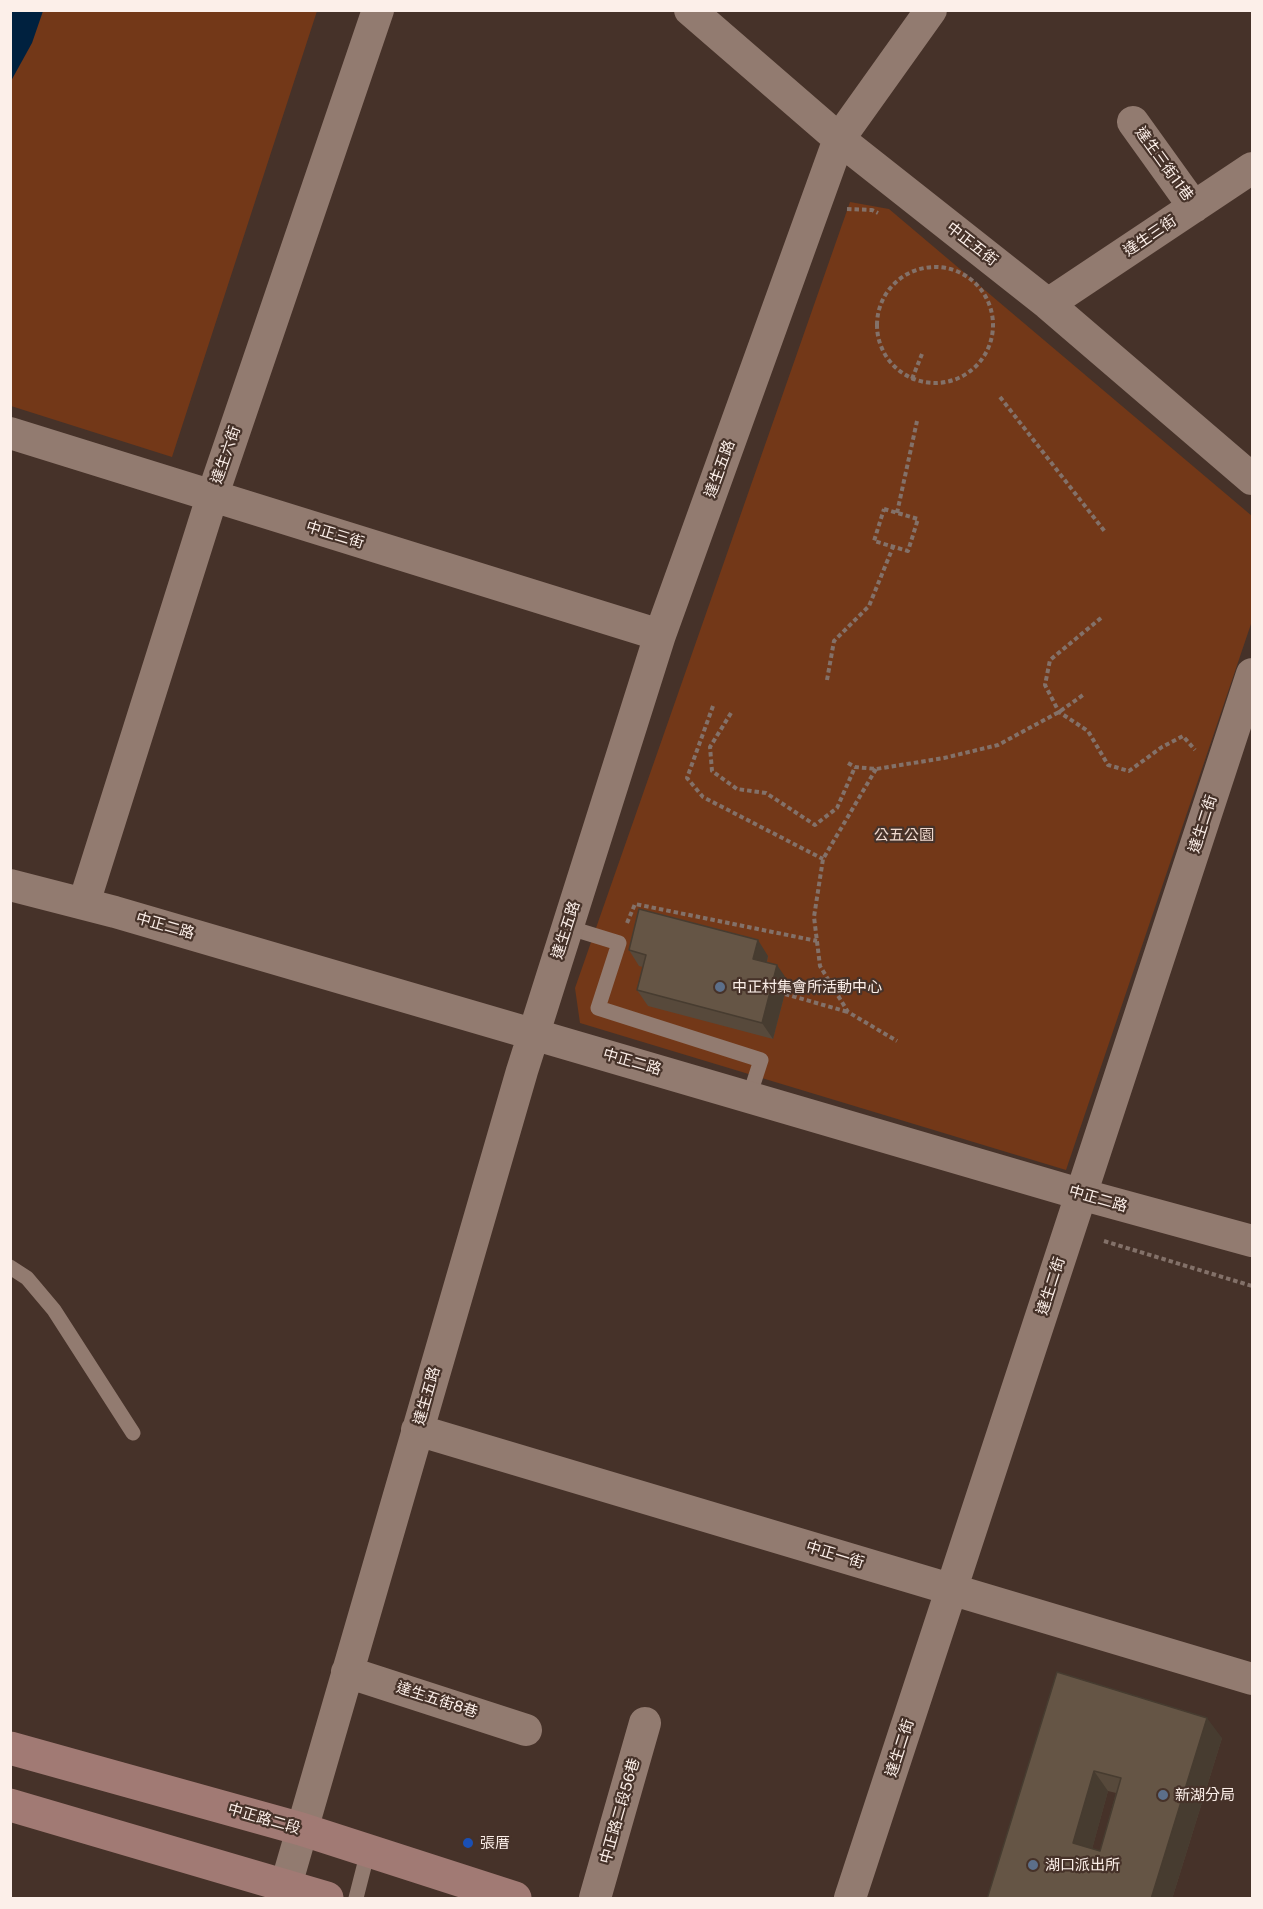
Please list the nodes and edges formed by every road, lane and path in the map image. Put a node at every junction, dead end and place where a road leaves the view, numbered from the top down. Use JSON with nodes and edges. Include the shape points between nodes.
{"nodes":[{"id":1,"x":378,"y":10,"type":"edge"},
{"id":2,"x":690,"y":10,"type":"edge"},
{"id":3,"x":931,"y":10,"type":"edge"},
{"id":4,"x":1133,"y":122,"type":"dead end"},
{"id":5,"x":839,"y":139,"type":"junction"},
{"id":6,"x":1252,"y":168,"type":"edge"},
{"id":7,"x":1194,"y":207,"type":"junction"},
{"id":8,"x":837,"y":209,"type":"dead end"},
{"id":9,"x":881,"y":215,"type":"dead end"},
{"id":10,"x":1048,"y":304,"type":"junction"},
{"id":11,"x":922,"y":354,"type":"dead end"},
{"id":12,"x":912,"y":379,"type":"junction"},
{"id":13,"x":1000,"y":397,"type":"dead end"},
{"id":14,"x":917,"y":421,"type":"dead end"},
{"id":15,"x":10,"y":433,"type":"edge"},
{"id":16,"x":1252,"y":479,"type":"edge"},
{"id":17,"x":212,"y":497,"type":"junction"},
{"id":18,"x":897,"y":513,"type":"junction"},
{"id":19,"x":1106,"y":533,"type":"dead end"},
{"id":20,"x":893,"y":547,"type":"junction"},
{"id":21,"x":1101,"y":618,"type":"dead end"},
{"id":22,"x":660,"y":635,"type":"junction"},
{"id":23,"x":1252,"y":674,"type":"edge"},
{"id":24,"x":828,"y":680,"type":"dead end"},
{"id":25,"x":1083,"y":695,"type":"dead end"},
{"id":26,"x":713,"y":706,"type":"dead end"},
{"id":27,"x":1059,"y":712,"type":"junction"},
{"id":28,"x":731,"y":713,"type":"dead end"},
{"id":29,"x":1196,"y":752,"type":"dead end"},
{"id":30,"x":848,"y":763,"type":"dead end"},
{"id":31,"x":855,"y":767,"type":"junction"},
{"id":32,"x":876,"y":769,"type":"junction"},
{"id":33,"x":823,"y":859,"type":"junction"},
{"id":34,"x":10,"y":885,"type":"edge"},
{"id":35,"x":84,"y":903,"type":"junction"},
{"id":36,"x":567,"y":927,"type":"junction"},
{"id":37,"x":817,"y":941,"type":"junction"},
{"id":38,"x":619,"y":943,"type":"junction"},
{"id":39,"x":785,"y":994,"type":"dead end"},
{"id":40,"x":848,"y":1012,"type":"junction"},
{"id":41,"x":533,"y":1034,"type":"junction"},
{"id":42,"x":897,"y":1041,"type":"dead end"},
{"id":43,"x":749,"y":1097,"type":"junction"},
{"id":44,"x":1080,"y":1194,"type":"junction"},
{"id":45,"x":1104,"y":1241,"type":"dead end"},
{"id":46,"x":1252,"y":1241,"type":"edge"},
{"id":47,"x":10,"y":1267,"type":"edge"},
{"id":48,"x":1252,"y":1286,"type":"edge"},
{"id":49,"x":417,"y":1430,"type":"junction"},
{"id":50,"x":133,"y":1432,"type":"dead end"},
{"id":51,"x":952,"y":1591,"type":"junction"},
{"id":52,"x":347,"y":1672,"type":"junction"},
{"id":53,"x":1252,"y":1679,"type":"edge"},
{"id":54,"x":645,"y":1723,"type":"dead end"},
{"id":55,"x":526,"y":1730,"type":"dead end"},
{"id":56,"x":10,"y":1748,"type":"edge"},
{"id":57,"x":10,"y":1805,"type":"edge"},
{"id":58,"x":301,"y":1829,"type":"junction"},
{"id":59,"x":368,"y":1851,"type":"junction"},
{"id":60,"x":286,"y":1885,"type":"junction"},
{"id":61,"x":327,"y":1899,"type":"edge"},
{"id":62,"x":356,"y":1899,"type":"edge"},
{"id":63,"x":515,"y":1899,"type":"edge"},
{"id":64,"x":595,"y":1899,"type":"edge"},
{"id":65,"x":850,"y":1899,"type":"edge"}],
"edges":[{"from":1,"to":17,"type":"street","name":"達生六街"},
{"from":2,"to":5,"type":"street","name":"中正五街"},
{"from":3,"to":5,"type":"street","name":"達生五路"},
{"from":4,"to":7,"type":"street","name":"達生三街11巷"},
{"from":5,"to":10,"type":"street","name":"中正五街"},
{"from":5,"to":22,"type":"street","name":"達生五路"},
{"from":6,"to":7,"type":"street","name":"達生三街"},
{"from":7,"to":10,"type":"street","name":"達生三街"},
{"from":8,"to":9,"type":"path","via":[[872,210]]},
{"from":10,"to":16,"type":"street","name":"中正五街"},
{"from":11,"to":12,"type":"path"},
{"from":12,"to":12,"type":"path","via":[[932,384],[969,372],[992,339],[988,300],[962,272],[943,266],[924,267],[899,279],[881,300],[876,318],[877,337],[884,355]]},
{"from":13,"to":19,"type":"path"},
{"from":14,"to":18,"type":"path"},
{"from":15,"to":17,"type":"street","name":"中正三街"},
{"from":17,"to":22,"type":"street","name":"中正三街"},
{"from":17,"to":35,"type":"street","name":"達生六街"},
{"from":18,"to":20,"type":"path","via":[[884,509],[874,541]]},
{"from":18,"to":20,"type":"path","via":[[918,519],[908,551]]},
{"from":20,"to":24,"type":"path","via":[[869,606],[834,641]]},
{"from":21,"to":27,"type":"path","via":[[1050,660],[1045,685]]},
{"from":22,"to":36,"type":"street","name":"達生五路"},
{"from":23,"to":44,"type":"street","name":"達生二街"},
{"from":25,"to":27,"type":"path"},
{"from":26,"to":33,"type":"path","via":[[687,778],[703,797]]},
{"from":27,"to":29,"type":"path","via":[[1088,731],[1108,765],[1129,771],[1183,736]]},
{"from":27,"to":32,"type":"path","via":[[998,745]]},
{"from":28,"to":31,"type":"path","via":[[710,747],[712,771],[737,789],[766,794],[815,825],[837,808]]},
{"from":30,"to":31,"type":"path"},
{"from":31,"to":32,"type":"path"},
{"from":32,"to":33,"type":"path"},
{"from":33,"to":37,"type":"path","via":[[814,917]]},
{"from":34,"to":35,"type":"street","name":"中正二路"},
{"from":35,"to":41,"type":"street","name":"中正二路"},
{"from":36,"to":38,"type":"lane"},
{"from":36,"to":41,"type":"street","name":"達生五路"},
{"from":37,"to":38,"type":"path","via":[[635,904]]},
{"from":37,"to":40,"type":"path","via":[[820,966]]},
{"from":38,"to":43,"type":"lane","via":[[598,1008],[761,1060]]},
{"from":39,"to":40,"type":"path"},
{"from":40,"to":42,"type":"path"},
{"from":41,"to":43,"type":"street","name":"中正二路"},
{"from":41,"to":49,"type":"street","name":"達生五路"},
{"from":43,"to":44,"type":"street","name":"中正二路"},
{"from":44,"to":46,"type":"street","name":"中正二路"},
{"from":44,"to":51,"type":"street","name":"達生二街"},
{"from":45,"to":48,"type":"path"},
{"from":47,"to":50,"type":"lane","via":[[27,1278],[54,1310]]},
{"from":49,"to":51,"type":"street","name":"中正一街"},
{"from":49,"to":52,"type":"street","name":"達生五路"},
{"from":51,"to":53,"type":"street","name":"中正一街"},
{"from":51,"to":65,"type":"street","name":"達生二街"},
{"from":52,"to":55,"type":"street","name":"達生五街8巷"},
{"from":52,"to":58,"type":"street","name":"達生五路"},
{"from":54,"to":64,"type":"street","name":"中正路二段56巷"},
{"from":56,"to":58,"type":"main road","name":"中正路二段"},
{"from":57,"to":60,"type":"main road"},
{"from":58,"to":59,"type":"main road","name":"中正路二段"},
{"from":58,"to":60,"type":"street","name":"達生五路"},
{"from":59,"to":62,"type":"lane"},
{"from":59,"to":63,"type":"main road","name":"中正路二段"},
{"from":60,"to":61,"type":"main road"}]}
